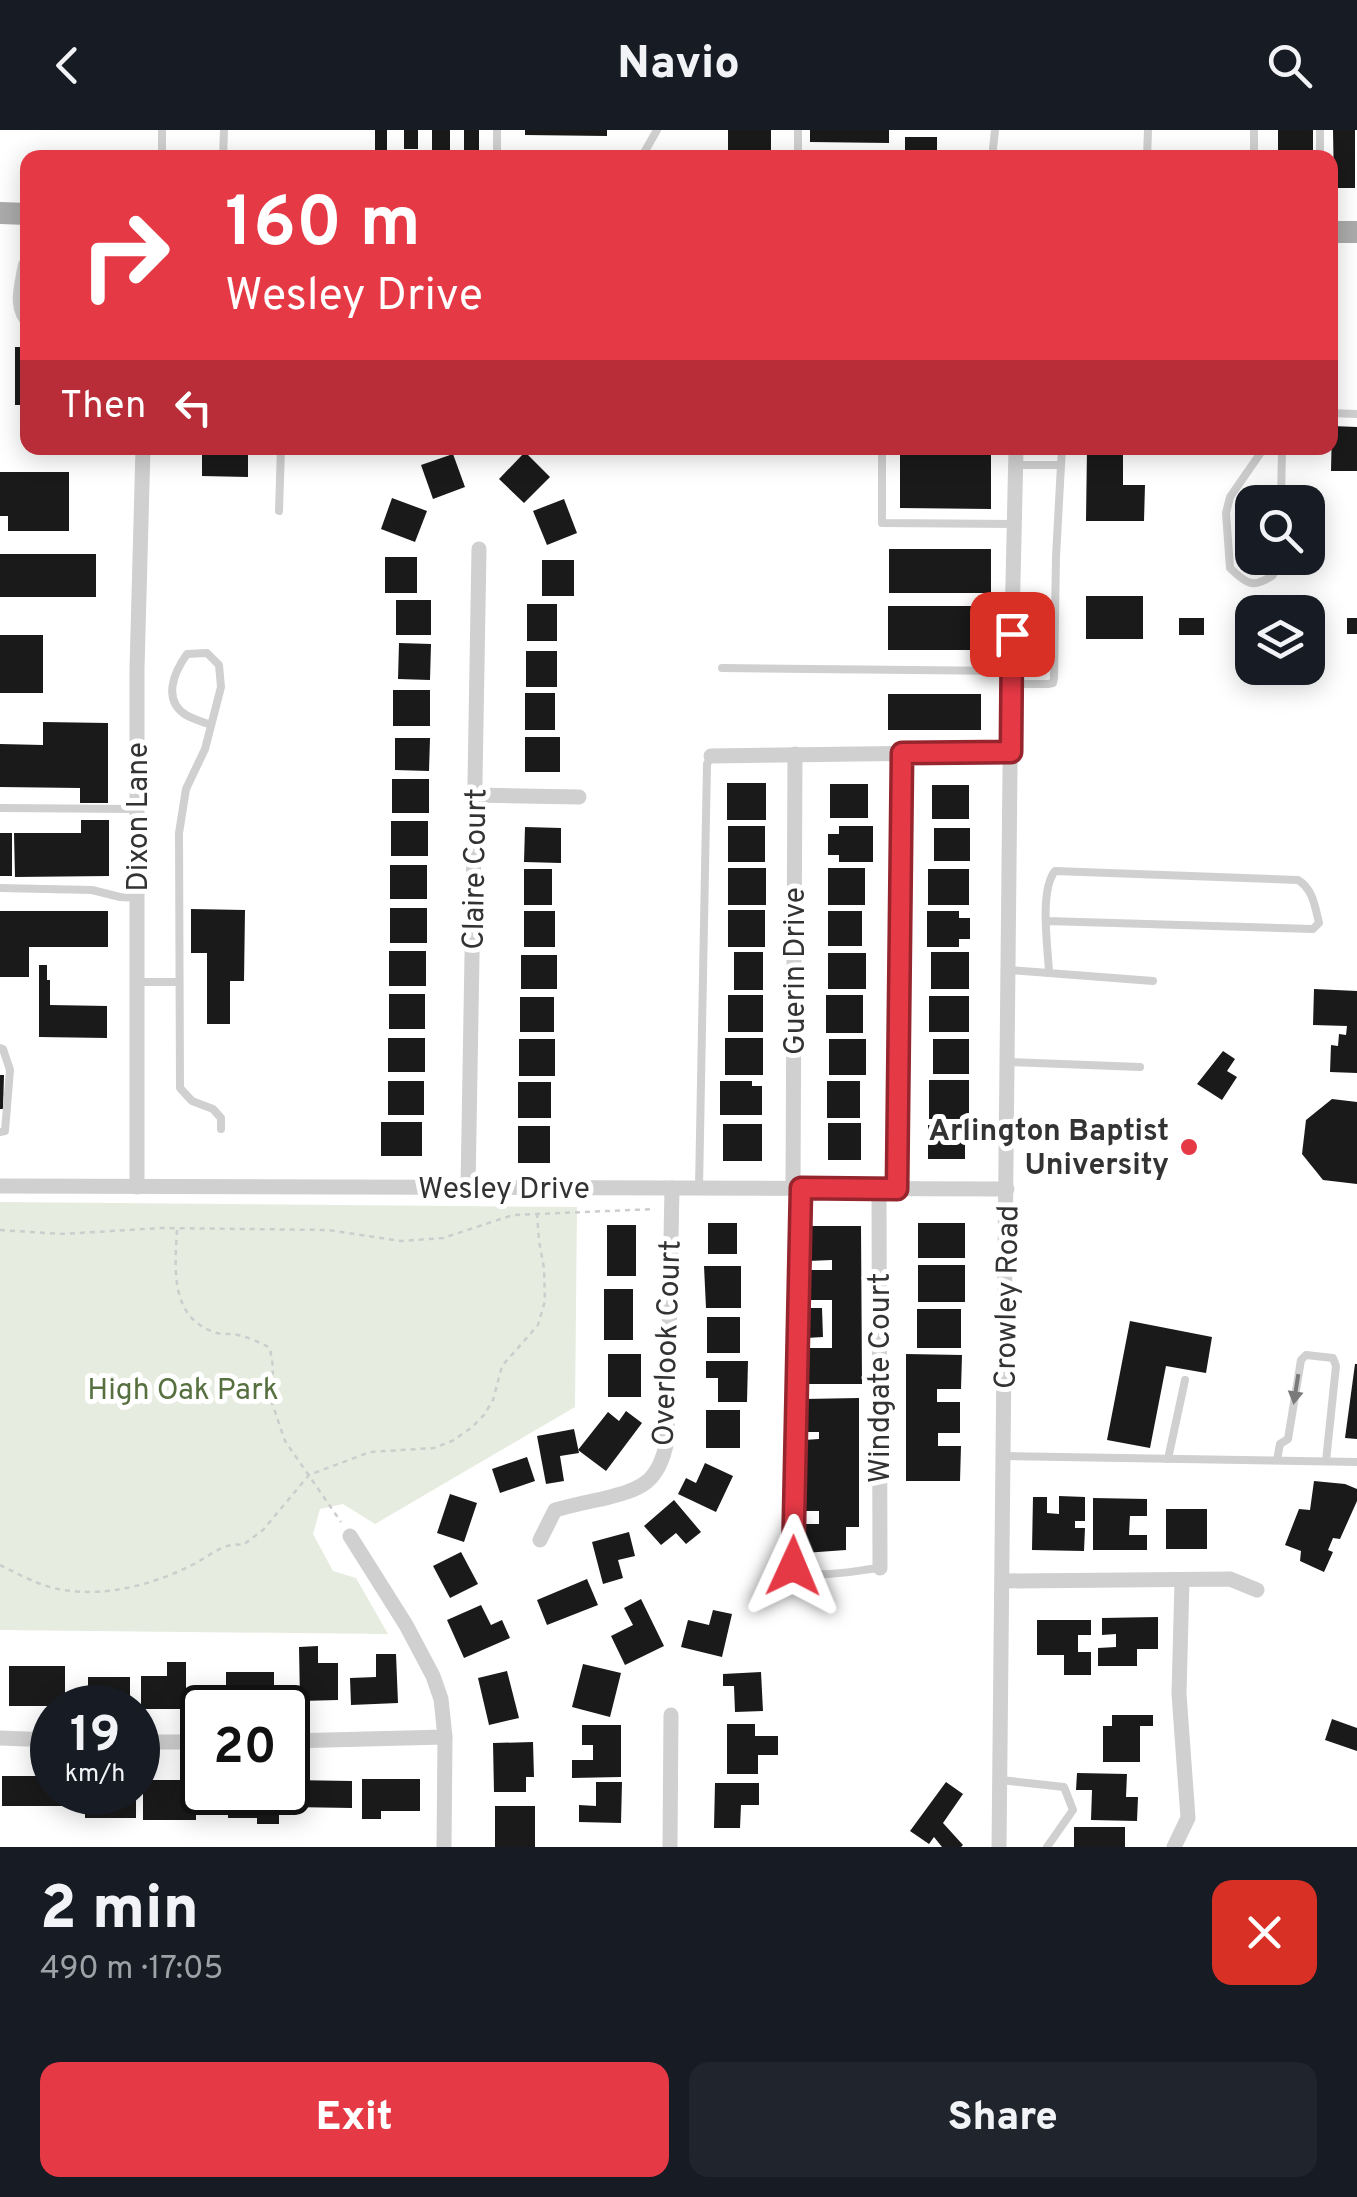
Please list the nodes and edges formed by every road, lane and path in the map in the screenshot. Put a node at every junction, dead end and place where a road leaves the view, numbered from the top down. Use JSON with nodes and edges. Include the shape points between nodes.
{"nodes":[{"id":1,"x":20,"y":275,"type":"edge"},
{"id":2,"x":20,"y":319,"type":"edge"},
{"id":3,"x":143,"y":455,"type":"edge"},
{"id":4,"x":281,"y":455,"type":"edge"},
{"id":5,"x":882,"y":455,"type":"edge"},
{"id":6,"x":1016,"y":455,"type":"edge"},
{"id":7,"x":1062,"y":455,"type":"edge"},
{"id":8,"x":1259,"y":455,"type":"edge"},
{"id":9,"x":1282,"y":455,"type":"edge"},
{"id":10,"x":1062,"y":464,"type":"junction"},
{"id":11,"x":1016,"y":465,"type":"junction"},
{"id":12,"x":1238,"y":485,"type":"edge"},
{"id":13,"x":1281,"y":485,"type":"edge"},
{"id":14,"x":1235,"y":490,"type":"edge"},
{"id":15,"x":279,"y":510,"type":"dead end"},
{"id":16,"x":1014,"y":524,"type":"junction"},
{"id":17,"x":479,"y":549,"type":"dead end"},
{"id":18,"x":1235,"y":573,"type":"edge"},
{"id":19,"x":1237,"y":575,"type":"edge"},
{"id":20,"x":1273,"y":575,"type":"edge"},
{"id":21,"x":722,"y":668,"type":"dead end"},
{"id":22,"x":1011,"y":678,"type":"junction"},
{"id":23,"x":211,"y":725,"type":"junction"},
{"id":24,"x":1011,"y":752,"type":"junction"},
{"id":25,"x":902,"y":753,"type":"junction"},
{"id":26,"x":796,"y":754,"type":"junction"},
{"id":27,"x":711,"y":756,"type":"joint"},
{"id":28,"x":475,"y":795,"type":"junction"},
{"id":29,"x":580,"y":796,"type":"dead end"},
{"id":30,"x":0,"y":808,"type":"edge"},
{"id":31,"x":137,"y":809,"type":"junction"},
{"id":32,"x":0,"y":888,"type":"edge"},
{"id":33,"x":137,"y":898,"type":"junction"},
{"id":34,"x":1046,"y":922,"type":"junction"},
{"id":35,"x":1009,"y":970,"type":"junction"},
{"id":36,"x":1049,"y":973,"type":"junction"},
{"id":37,"x":1152,"y":980,"type":"dead end"},
{"id":38,"x":137,"y":982,"type":"junction"},
{"id":39,"x":179,"y":982,"type":"junction"},
{"id":40,"x":0,"y":1048,"type":"edge"},
{"id":41,"x":1008,"y":1062,"type":"junction"},
{"id":42,"x":1140,"y":1067,"type":"dead end"},
{"id":43,"x":221,"y":1129,"type":"dead end"},
{"id":44,"x":0,"y":1132,"type":"edge"},
{"id":45,"x":0,"y":1186,"type":"edge"},
{"id":46,"x":136,"y":1187,"type":"junction"},
{"id":47,"x":468,"y":1188,"type":"junction"},
{"id":48,"x":672,"y":1188,"type":"junction"},
{"id":49,"x":699,"y":1188,"type":"junction"},
{"id":50,"x":797,"y":1188,"type":"junction"},
{"id":51,"x":879,"y":1188,"type":"junction"},
{"id":52,"x":897,"y":1189,"type":"junction"},
{"id":53,"x":1007,"y":1189,"type":"junction"},
{"id":54,"x":672,"y":1209,"type":"junction"},
{"id":55,"x":537,"y":1214,"type":"junction"},
{"id":56,"x":177,"y":1228,"type":"junction"},
{"id":57,"x":0,"y":1230,"type":"edge"},
{"id":58,"x":1186,"y":1380,"type":"dead end"},
{"id":59,"x":1004,"y":1456,"type":"junction"},
{"id":60,"x":1168,"y":1459,"type":"junction"},
{"id":61,"x":1276,"y":1460,"type":"junction"},
{"id":62,"x":1326,"y":1461,"type":"junction"},
{"id":63,"x":1357,"y":1462,"type":"edge"},
{"id":64,"x":310,"y":1475,"type":"junction"},
{"id":65,"x":350,"y":1536,"type":"joint"},
{"id":66,"x":540,"y":1540,"type":"dead end"},
{"id":67,"x":0,"y":1565,"type":"edge"},
{"id":68,"x":880,"y":1568,"type":"joint"},
{"id":69,"x":1182,"y":1580,"type":"junction"},
{"id":70,"x":1002,"y":1581,"type":"junction"},
{"id":71,"x":1258,"y":1590,"type":"dead end"},
{"id":72,"x":672,"y":1715,"type":"dead end"},
{"id":73,"x":445,"y":1736,"type":"junction"},
{"id":74,"x":0,"y":1738,"type":"edge"},
{"id":75,"x":30,"y":1739,"type":"edge"},
{"id":76,"x":310,"y":1740,"type":"edge"},
{"id":77,"x":1001,"y":1780,"type":"junction"},
{"id":78,"x":444,"y":1847,"type":"edge"},
{"id":79,"x":670,"y":1847,"type":"edge"},
{"id":80,"x":999,"y":1847,"type":"edge"},
{"id":81,"x":1047,"y":1847,"type":"edge"},
{"id":82,"x":1174,"y":1847,"type":"edge"}],
"edges":[{"from":1,"to":2,"type":"lane"},
{"from":3,"to":31,"type":"street","name":"Dixon Lane"},
{"from":4,"to":15,"type":"lane"},
{"from":5,"to":16,"type":"lane","via":[[882,524]]},
{"from":6,"to":11,"type":"street","name":"Crowley Road"},
{"from":7,"to":10,"type":"lane"},
{"from":8,"to":12,"type":"lane"},
{"from":9,"to":13,"type":"lane"},
{"from":10,"to":11,"type":"lane"},
{"from":10,"to":22,"type":"lane","via":[[1054,678],[1048,684]]},
{"from":11,"to":16,"type":"street","name":"Crowley Road"},
{"from":14,"to":18,"type":"lane","via":[[1226,513]]},
{"from":16,"to":22,"type":"street","name":"Crowley Road"},
{"from":17,"to":28,"type":"street","name":"Claire Court"},
{"from":19,"to":20,"type":"lane","via":[[1246,583]]},
{"from":21,"to":22,"type":"lane"},
{"from":22,"to":24,"type":"street","name":"Crowley Road"},
{"from":23,"to":23,"type":"lane","via":[[219,665],[206,653],[187,654],[175,670],[172,695],[182,713]]},
{"from":23,"to":39,"type":"lane","via":[[186,790],[179,833]]},
{"from":24,"to":25,"type":"street"},
{"from":24,"to":35,"type":"street","name":"Crowley Road"},
{"from":25,"to":26,"type":"street"},
{"from":25,"to":52,"type":"lane"},
{"from":26,"to":27,"type":"street"},
{"from":26,"to":50,"type":"street","name":"Guerin Drive"},
{"from":27,"to":49,"type":"lane"},
{"from":28,"to":29,"type":"street"},
{"from":28,"to":47,"type":"street","name":"Claire Court"},
{"from":30,"to":31,"type":"lane"},
{"from":31,"to":33,"type":"street","name":"Dixon Lane"},
{"from":32,"to":33,"type":"lane"},
{"from":33,"to":38,"type":"street","name":"Dixon Lane"},
{"from":34,"to":34,"type":"lane","via":[[1048,880],[1055,871],[1068,871],[1298,880],[1319,923],[1313,929]]},
{"from":34,"to":36,"type":"lane"},
{"from":35,"to":36,"type":"lane"},
{"from":35,"to":41,"type":"street","name":"Crowley Road"},
{"from":36,"to":37,"type":"lane"},
{"from":38,"to":39,"type":"lane"},
{"from":38,"to":46,"type":"street","name":"Dixon Lane"},
{"from":39,"to":43,"type":"lane","via":[[180,1088],[213,1109]]},
{"from":40,"to":44,"type":"lane","via":[[10,1070]]},
{"from":41,"to":42,"type":"lane"},
{"from":41,"to":53,"type":"street","name":"Crowley Road"},
{"from":45,"to":46,"type":"street","name":"Wesley Drive"},
{"from":46,"to":47,"type":"street","name":"Wesley Drive"},
{"from":47,"to":48,"type":"street","name":"Wesley Drive"},
{"from":48,"to":49,"type":"street","name":"Wesley Drive"},
{"from":48,"to":54,"type":"street","name":"Overlook Court"},
{"from":49,"to":50,"type":"street","name":"Wesley Drive"},
{"from":50,"to":51,"type":"street","name":"Wesley Drive"},
{"from":50,"to":68,"type":"lane","via":[[793,1566],[820,1575]]},
{"from":51,"to":52,"type":"street","name":"Wesley Drive"},
{"from":51,"to":68,"type":"street","name":"Windgate Court"},
{"from":52,"to":53,"type":"street","name":"Wesley Drive"},
{"from":53,"to":59,"type":"street","name":"Crowley Road"},
{"from":54,"to":55,"type":"path"},
{"from":54,"to":66,"type":"street","name":"Overlook Court","via":[[664,1454],[637,1490],[555,1510]]},
{"from":55,"to":56,"type":"path","via":[[443,1238],[401,1241],[328,1230]]},
{"from":55,"to":64,"type":"path","via":[[545,1301],[538,1326],[502,1366],[484,1415],[434,1448],[370,1452]]},
{"from":56,"to":57,"type":"path"},
{"from":56,"to":64,"type":"path","via":[[175,1278],[188,1314],[218,1334],[270,1348],[278,1423]]},
{"from":58,"to":60,"type":"lane"},
{"from":59,"to":60,"type":"lane"},
{"from":59,"to":70,"type":"street","name":"Crowley Road"},
{"from":60,"to":61,"type":"lane"},
{"from":61,"to":62,"type":"lane"},
{"from":62,"to":61,"type":"lane","one_way":true,"via":[[1336,1366],[1333,1358],[1306,1355],[1288,1439]]},
{"from":62,"to":63,"type":"lane"},
{"from":64,"to":65,"type":"path"},
{"from":64,"to":67,"type":"path","via":[[244,1545],[230,1543],[133,1588],[56,1588]]},
{"from":65,"to":73,"type":"street","via":[[433,1676]]},
{"from":69,"to":70,"type":"street"},
{"from":69,"to":71,"type":"street","via":[[1230,1579]]},
{"from":69,"to":82,"type":"street","via":[[1179,1694],[1188,1818]]},
{"from":70,"to":77,"type":"street","name":"Crowley Road"},
{"from":72,"to":79,"type":"street"},
{"from":73,"to":76,"type":"street"},
{"from":73,"to":78,"type":"street"},
{"from":74,"to":75,"type":"street"},
{"from":77,"to":80,"type":"street","name":"Crowley Road"},
{"from":77,"to":81,"type":"lane","via":[[1064,1787],[1073,1810]]}]}
